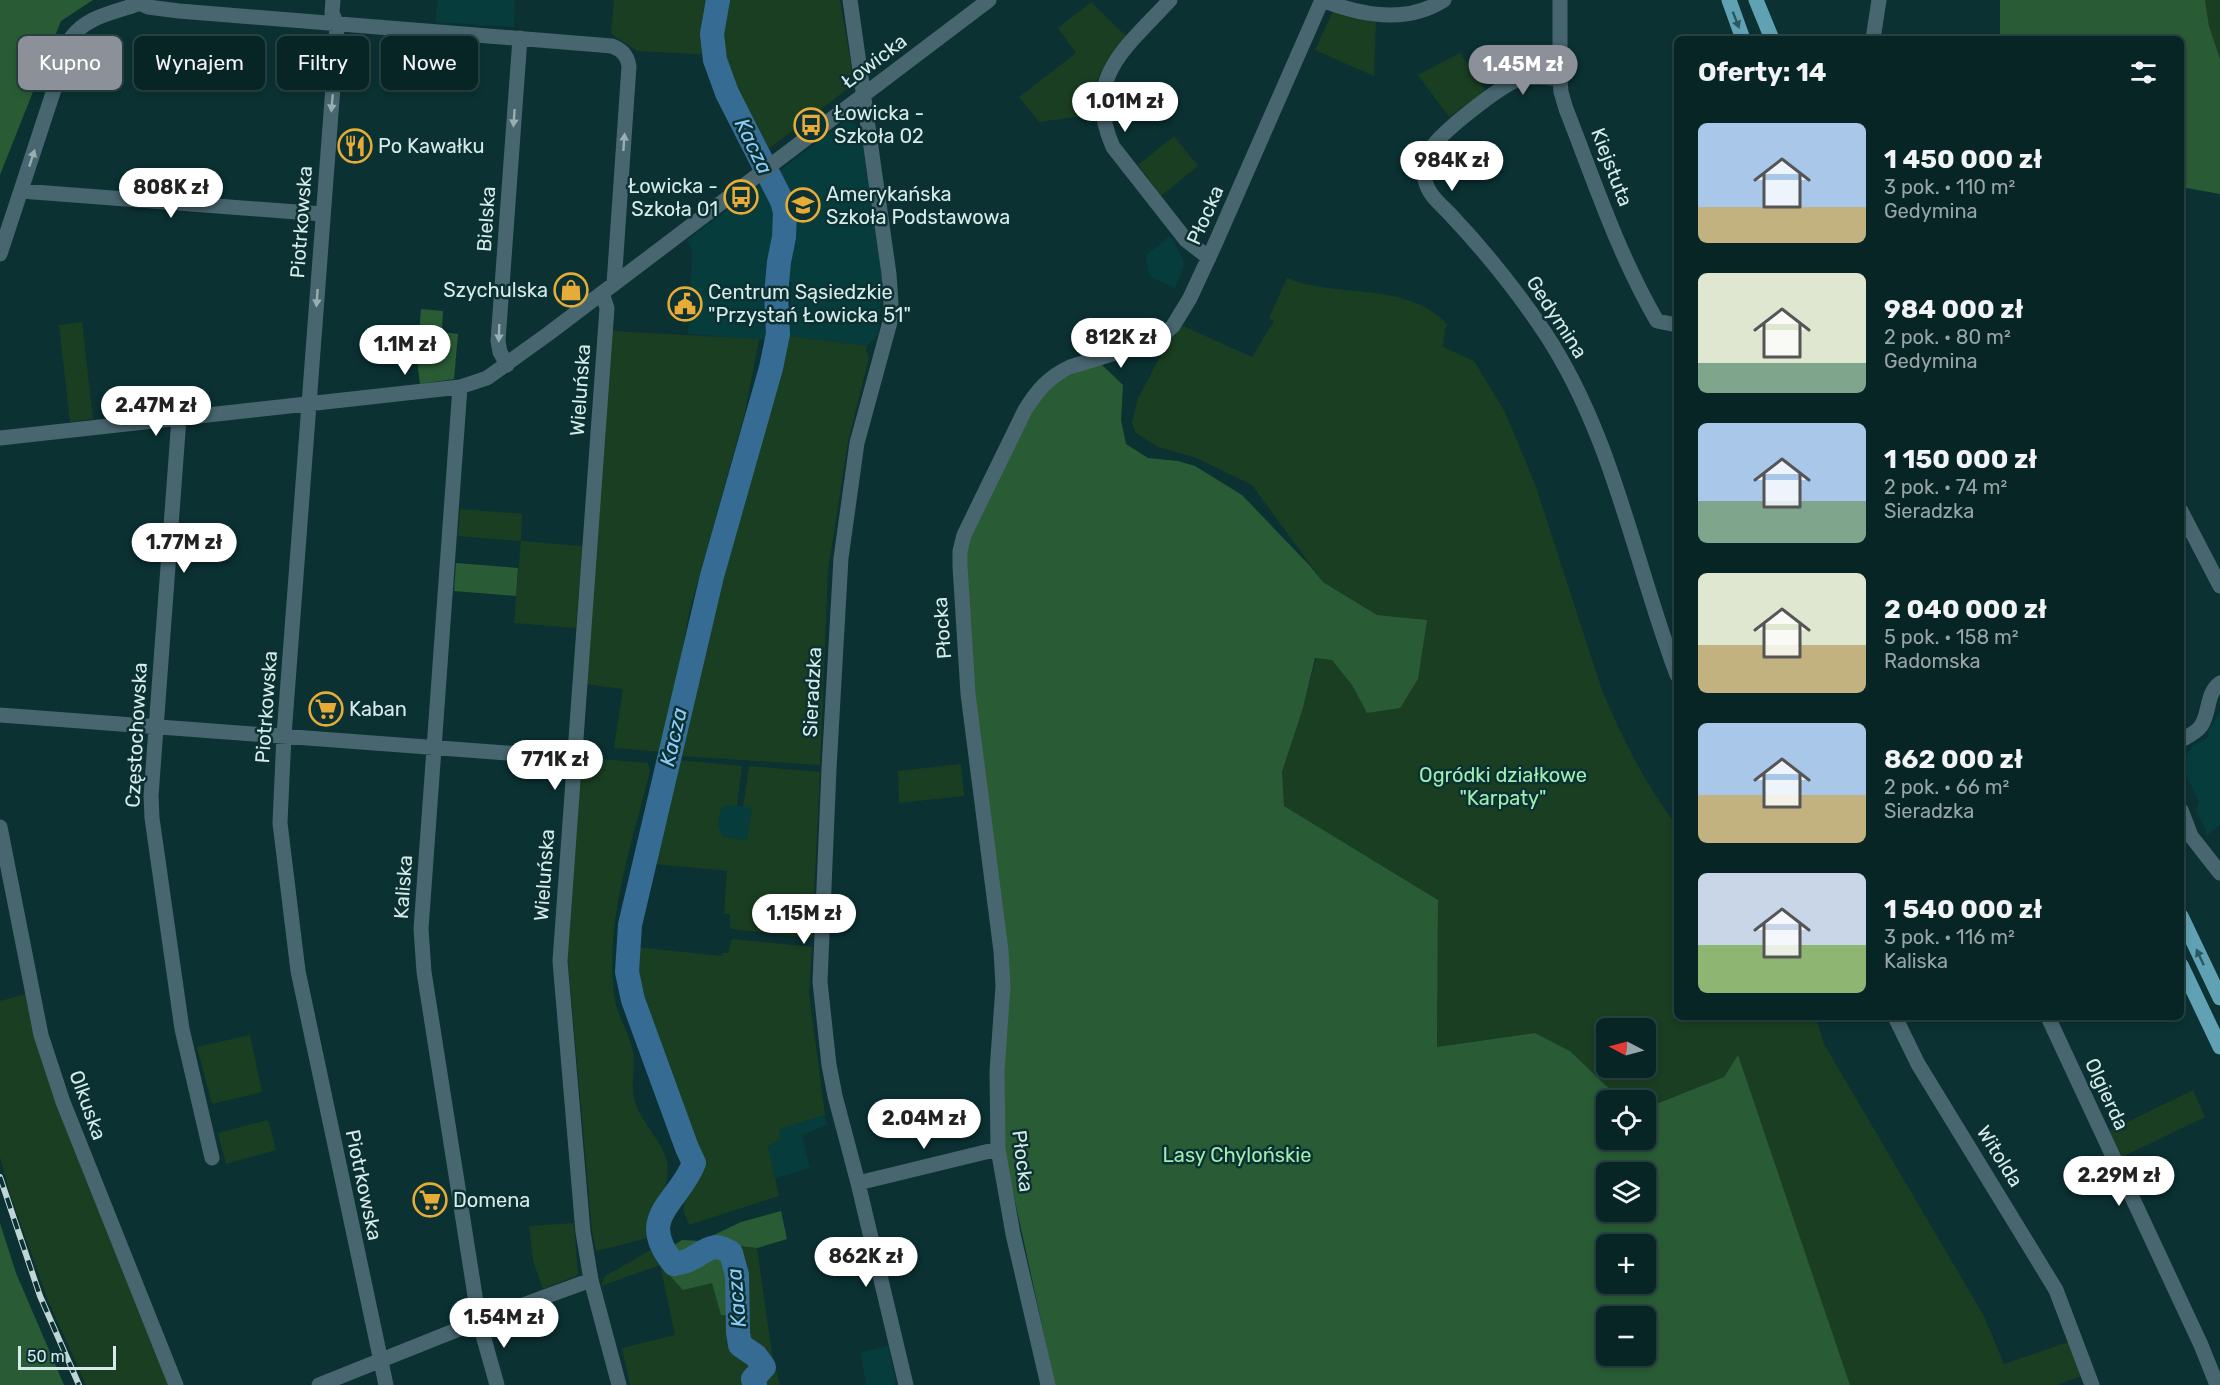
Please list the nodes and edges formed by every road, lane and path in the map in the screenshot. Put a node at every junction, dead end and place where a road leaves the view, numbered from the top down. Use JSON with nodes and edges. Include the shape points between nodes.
{"nodes":[{"id":1,"x":333,"y":0,"type":"edge"},
{"id":2,"x":850,"y":0,"type":"edge"},
{"id":3,"x":988,"y":0,"type":"edge"},
{"id":4,"x":1170,"y":0,"type":"edge"},
{"id":5,"x":1322,"y":0,"type":"edge"},
{"id":6,"x":1444,"y":0,"type":"edge"},
{"id":7,"x":1560,"y":0,"type":"edge"},
{"id":8,"x":1729,"y":0,"type":"edge"},
{"id":9,"x":1756,"y":0,"type":"edge"},
{"id":10,"x":1879,"y":0,"type":"edge"},
{"id":11,"x":137,"y":1,"type":"edge"},
{"id":12,"x":338,"y":24,"type":"junction"},
{"id":13,"x":1742,"y":36,"type":"edge"},
{"id":14,"x":1771,"y":36,"type":"edge"},
{"id":15,"x":1873,"y":36,"type":"edge"},
{"id":16,"x":520,"y":38,"type":"junction"},
{"id":17,"x":1560,"y":79,"type":"junction"},
{"id":18,"x":864,"y":95,"type":"junction"},
{"id":19,"x":21,"y":191,"type":"junction"},
{"id":20,"x":323,"y":214,"type":"junction"},
{"id":21,"x":0,"y":254,"type":"edge"},
{"id":22,"x":1209,"y":258,"type":"junction"},
{"id":23,"x":608,"y":289,"type":"junction"},
{"id":24,"x":1674,"y":325,"type":"edge"},
{"id":25,"x":507,"y":365,"type":"junction"},
{"id":26,"x":460,"y":387,"type":"junction"},
{"id":27,"x":309,"y":403,"type":"junction"},
{"id":28,"x":179,"y":418,"type":"junction"},
{"id":29,"x":0,"y":438,"type":"edge"},
{"id":30,"x":2184,"y":517,"type":"edge"},
{"id":31,"x":2220,"y":586,"type":"edge"},
{"id":32,"x":1674,"y":667,"type":"edge"},
{"id":33,"x":2220,"y":682,"type":"edge"},
{"id":34,"x":0,"y":715,"type":"edge"},
{"id":35,"x":156,"y":727,"type":"junction"},
{"id":36,"x":284,"y":735,"type":"junction"},
{"id":37,"x":2184,"y":738,"type":"edge"},
{"id":38,"x":434,"y":749,"type":"junction"},
{"id":39,"x":574,"y":758,"type":"junction"},
{"id":40,"x":0,"y":827,"type":"edge"},
{"id":41,"x":2186,"y":839,"type":"edge"},
{"id":42,"x":2220,"y":873,"type":"edge"},
{"id":43,"x":2184,"y":922,"type":"edge"},
{"id":44,"x":2184,"y":971,"type":"edge"},
{"id":45,"x":2220,"y":998,"type":"edge"},
{"id":46,"x":1896,"y":1020,"type":"edge"},
{"id":47,"x":2049,"y":1020,"type":"edge"},
{"id":48,"x":2220,"y":1047,"type":"edge"},
{"id":49,"x":998,"y":1149,"type":"junction"},
{"id":50,"x":212,"y":1158,"type":"dead end"},
{"id":51,"x":858,"y":1183,"type":"junction"},
{"id":52,"x":591,"y":1280,"type":"junction"},
{"id":53,"x":479,"y":1321,"type":"junction"},
{"id":54,"x":379,"y":1361,"type":"junction"},
{"id":55,"x":176,"y":1385,"type":"edge"},
{"id":56,"x":319,"y":1385,"type":"edge"},
{"id":57,"x":386,"y":1385,"type":"edge"},
{"id":58,"x":496,"y":1385,"type":"edge"},
{"id":59,"x":619,"y":1385,"type":"edge"},
{"id":60,"x":906,"y":1385,"type":"edge"},
{"id":61,"x":1048,"y":1385,"type":"edge"},
{"id":62,"x":2092,"y":1385,"type":"edge"},
{"id":63,"x":2217,"y":1385,"type":"edge"}],
"edges":[{"from":1,"to":12,"type":"street","name":"Piotrkowska","via":[[332,13]]},
{"from":2,"to":18,"type":"street","name":"Sieradzka"},
{"from":3,"to":18,"type":"street","name":"Łowicka"},
{"from":4,"to":22,"type":"street","via":[[1111,68],[1104,84],[1102,114],[1113,147],[1186,240]]},
{"from":5,"to":6,"type":"street","via":[[1371,14],[1415,12]]},
{"from":5,"to":22,"type":"street","name":"Płocka"},
{"from":7,"to":17,"type":"street","name":"Kiejstuta"},
{"from":8,"to":13,"type":"main road","one_way":true},
{"from":9,"to":14,"type":"main road"},
{"from":10,"to":15,"type":"street"},
{"from":11,"to":12,"type":"street","via":[[179,11]]},
{"from":19,"to":11,"type":"street","one_way":true,"via":[[71,38],[92,19]]},
{"from":12,"to":16,"type":"street"},
{"from":12,"to":20,"type":"street","name":"Piotrkowska","one_way":true},
{"from":23,"to":16,"type":"street","name":"Wieluńska","one_way":true,"via":[[629,66],[625,54],[612,46]]},
{"from":16,"to":25,"type":"street","name":"Bielska","one_way":true,"via":[[498,341]]},
{"from":17,"to":24,"type":"street","name":"Kiejstuta","via":[[1566,109],[1625,261],[1657,321]]},
{"from":17,"to":32,"type":"street","name":"Gedymina","via":[[1538,77],[1505,85],[1437,140],[1425,167],[1426,184],[1507,279],[1570,375],[1613,474]]},
{"from":18,"to":23,"type":"street","name":"Łowicka"},
{"from":18,"to":51,"type":"street","name":"Sieradzka","via":[[891,303],[857,444],[841,558],[820,982],[829,1065]]},
{"from":19,"to":20,"type":"street"},
{"from":19,"to":21,"type":"street"},
{"from":20,"to":27,"type":"street","name":"Piotrkowska","one_way":true},
{"from":22,"to":49,"type":"street","name":"Płocka","via":[[1181,314],[1163,335],[1148,344],[1070,367],[1037,391],[972,518],[960,551],[968,694],[1003,986],[997,1071]]},
{"from":23,"to":25,"type":"street","name":"Łowicka"},
{"from":23,"to":39,"type":"street","name":"Wieluńska"},
{"from":25,"to":26,"type":"street","name":"Łowicka","via":[[487,378]]},
{"from":26,"to":27,"type":"street","name":"Łowicka"},
{"from":26,"to":38,"type":"street","name":"Kaliska"},
{"from":27,"to":28,"type":"street","name":"Łowicka"},
{"from":27,"to":36,"type":"street","name":"Piotrkowska"},
{"from":28,"to":29,"type":"street","name":"Łowicka"},
{"from":28,"to":35,"type":"street","name":"Częstochowska"},
{"from":30,"to":31,"type":"street"},
{"from":33,"to":37,"type":"street","via":[[2214,688],[2201,726]]},
{"from":34,"to":35,"type":"street"},
{"from":35,"to":36,"type":"street"},
{"from":35,"to":50,"type":"street","name":"Częstochowska","via":[[152,818],[182,1029]]},
{"from":36,"to":38,"type":"street"},
{"from":36,"to":54,"type":"street","name":"Piotrkowska","via":[[280,823],[298,971]]},
{"from":38,"to":39,"type":"street"},
{"from":38,"to":53,"type":"street","name":"Kaliska","via":[[421,929],[424,972]]},
{"from":39,"to":52,"type":"street","name":"Wieluńska","via":[[560,961],[583,1232]]},
{"from":40,"to":55,"type":"street","name":"Olkuska","via":[[41,1035],[63,1102]]},
{"from":41,"to":42,"type":"street"},
{"from":45,"to":43,"type":"main road","one_way":true},
{"from":44,"to":48,"type":"main road"},
{"from":46,"to":62,"type":"street","name":"Witolda","via":[[1918,1064],[2056,1290]]},
{"from":47,"to":63,"type":"street","name":"Olgierda"},
{"from":49,"to":51,"type":"street"},
{"from":49,"to":61,"type":"street","name":"Płocka"},
{"from":51,"to":60,"type":"street","name":"Sieradzka"},
{"from":52,"to":53,"type":"street"},
{"from":52,"to":59,"type":"street","name":"Wieluńska"},
{"from":53,"to":54,"type":"street"},
{"from":53,"to":58,"type":"street","name":"Kaliska"},
{"from":54,"to":56,"type":"street"},
{"from":54,"to":57,"type":"street","name":"Piotrkowska"}]}
